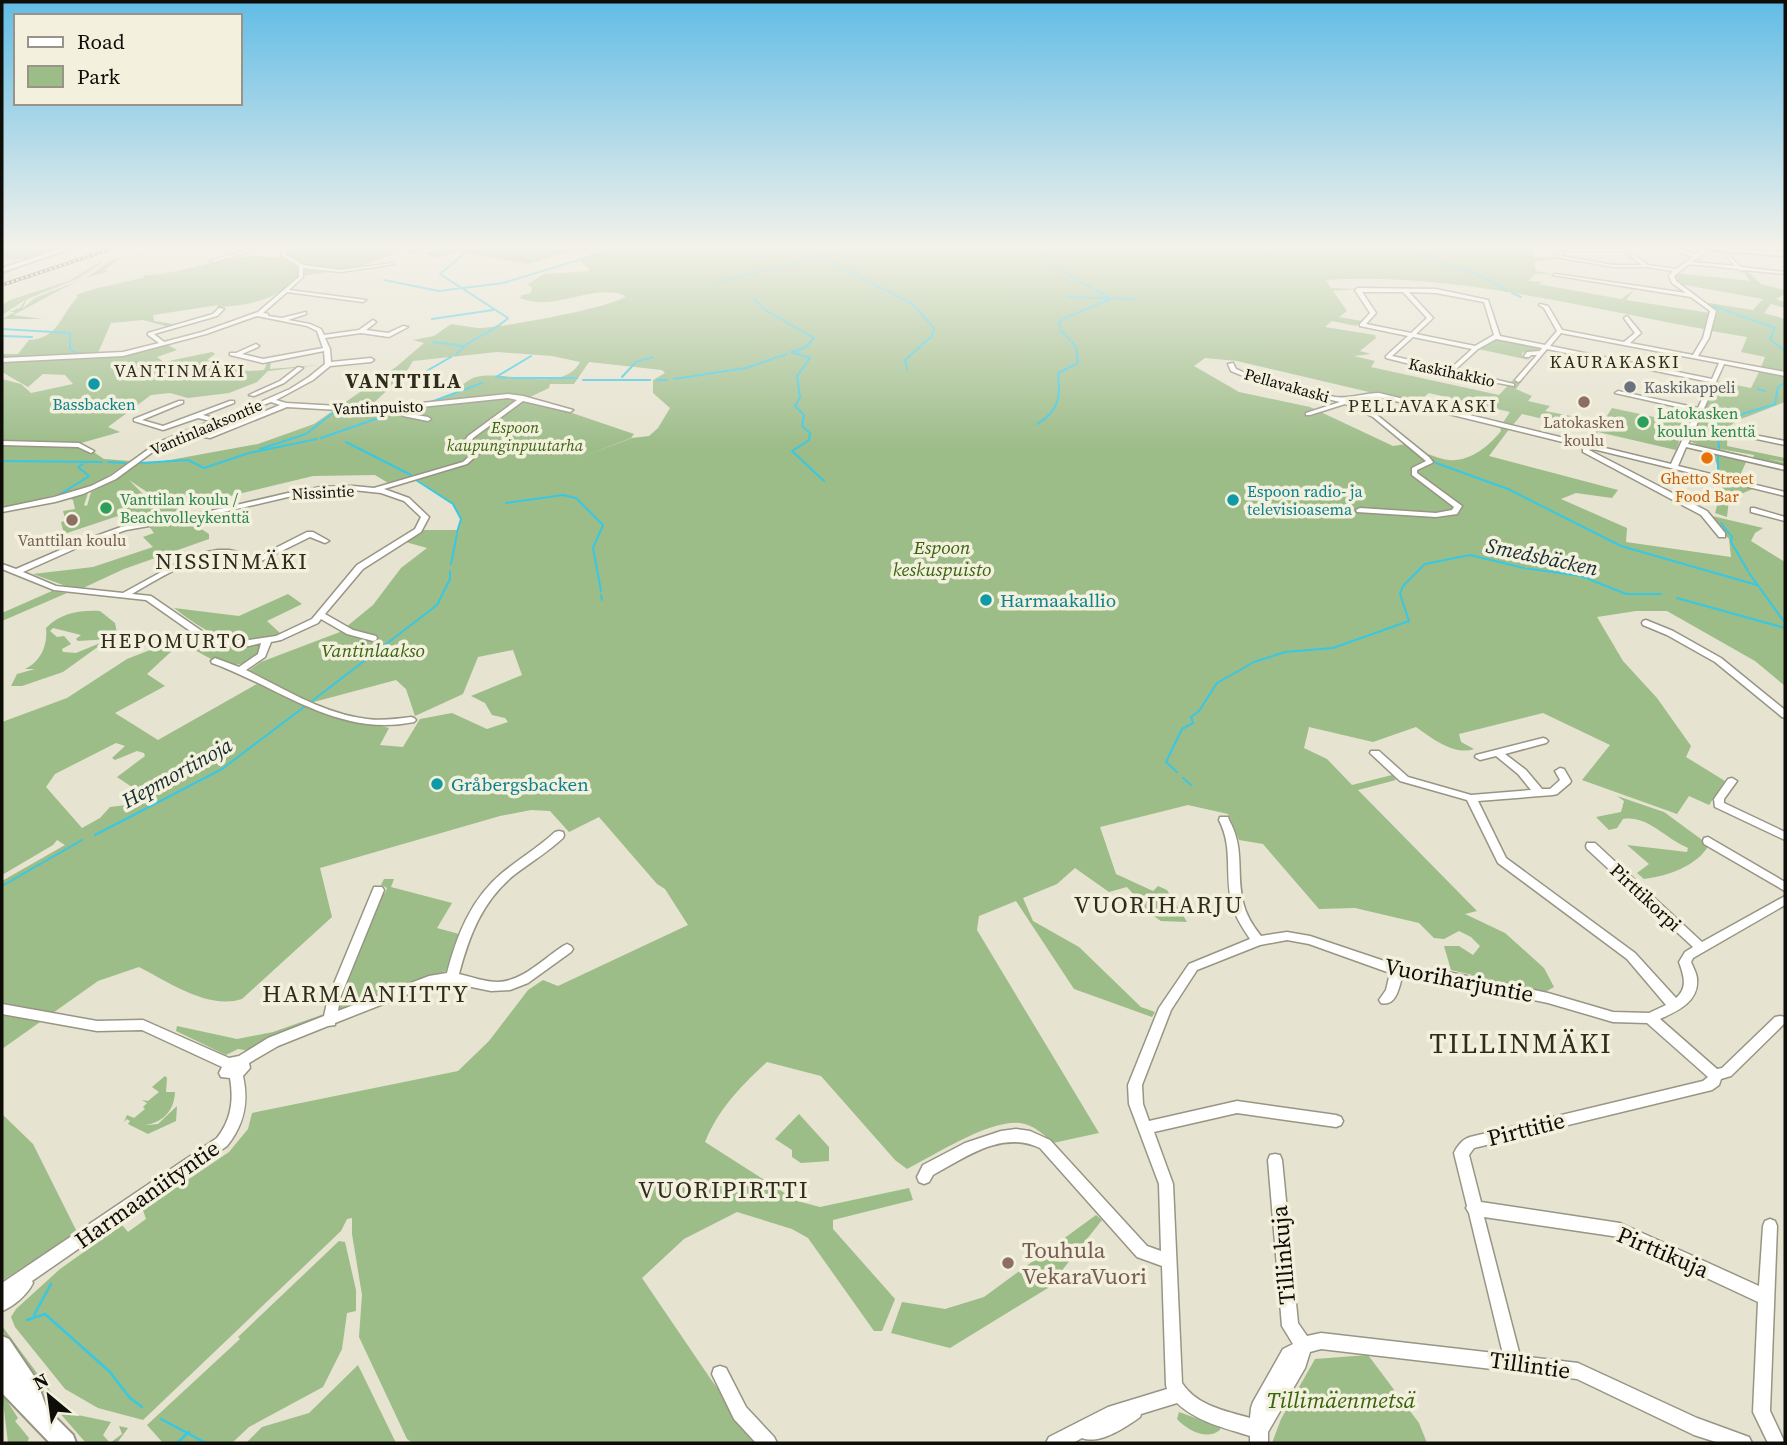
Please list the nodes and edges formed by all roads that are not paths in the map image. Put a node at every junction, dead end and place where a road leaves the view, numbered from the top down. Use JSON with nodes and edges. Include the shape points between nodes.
{"nodes":[{"id":1,"x":214,"y":314,"type":"edge"},
{"id":2,"x":300,"y":314,"type":"edge"},
{"id":3,"x":1371,"y":314,"type":"edge"},
{"id":4,"x":1429,"y":314,"type":"edge"},
{"id":5,"x":1490,"y":314,"type":"edge"},
{"id":6,"x":1550,"y":314,"type":"edge"},
{"id":7,"x":1713,"y":314,"type":"edge"},
{"id":8,"x":263,"y":315,"type":"joint"},
{"id":9,"x":1628,"y":318,"type":"dead end"},
{"id":10,"x":284,"y":320,"type":"junction"},
{"id":11,"x":373,"y":322,"type":"dead end"},
{"id":12,"x":405,"y":327,"type":"dead end"},
{"id":13,"x":361,"y":331,"type":"junction"},
{"id":14,"x":1560,"y":331,"type":"junction"},
{"id":15,"x":206,"y":332,"type":"junction"},
{"id":16,"x":1412,"y":336,"type":"junction"},
{"id":17,"x":324,"y":337,"type":"junction"},
{"id":18,"x":1496,"y":337,"type":"junction"},
{"id":19,"x":214,"y":340,"type":"dead end"},
{"id":20,"x":1626,"y":343,"type":"junction"},
{"id":21,"x":164,"y":344,"type":"junction"},
{"id":22,"x":256,"y":346,"type":"dead end"},
{"id":23,"x":1476,"y":348,"type":"junction"},
{"id":24,"x":327,"y":349,"type":"junction"},
{"id":25,"x":357,"y":349,"type":"dead end"},
{"id":26,"x":1541,"y":353,"type":"junction"},
{"id":27,"x":1694,"y":356,"type":"junction"},
{"id":28,"x":2,"y":360,"type":"edge"},
{"id":29,"x":371,"y":360,"type":"dead end"},
{"id":30,"x":359,"y":361,"type":"junction"},
{"id":31,"x":1723,"y":361,"type":"junction"},
{"id":32,"x":329,"y":364,"type":"junction"},
{"id":33,"x":1231,"y":364,"type":"dead end"},
{"id":34,"x":300,"y":368,"type":"dead end"},
{"id":35,"x":1450,"y":372,"type":"junction"},
{"id":36,"x":1785,"y":374,"type":"edge"},
{"id":37,"x":1713,"y":381,"type":"junction"},
{"id":38,"x":282,"y":382,"type":"junction"},
{"id":39,"x":303,"y":385,"type":"junction"},
{"id":40,"x":1618,"y":393,"type":"dead end"},
{"id":41,"x":252,"y":395,"type":"dead end"},
{"id":42,"x":523,"y":398,"type":"junction"},
{"id":43,"x":268,"y":400,"type":"junction"},
{"id":44,"x":160,"y":401,"type":"dead end"},
{"id":45,"x":1345,"y":401,"type":"junction"},
{"id":46,"x":232,"y":402,"type":"dead end"},
{"id":47,"x":286,"y":405,"type":"junction"},
{"id":48,"x":388,"y":410,"type":"junction"},
{"id":49,"x":569,"y":410,"type":"dead end"},
{"id":50,"x":1700,"y":410,"type":"junction"},
{"id":51,"x":1308,"y":414,"type":"dead end"},
{"id":52,"x":198,"y":416,"type":"junction"},
{"id":53,"x":429,"y":419,"type":"dead end"},
{"id":54,"x":216,"y":421,"type":"junction"},
{"id":55,"x":187,"y":432,"type":"junction"},
{"id":56,"x":1755,"y":437,"type":"dead end"},
{"id":57,"x":2,"y":443,"type":"edge"},
{"id":58,"x":1785,"y":443,"type":"edge"},
{"id":59,"x":1587,"y":445,"type":"junction"},
{"id":60,"x":1684,"y":445,"type":"junction"},
{"id":61,"x":91,"y":451,"type":"dead end"},
{"id":62,"x":1674,"y":466,"type":"junction"},
{"id":63,"x":1785,"y":468,"type":"edge"},
{"id":64,"x":373,"y":490,"type":"junction"},
{"id":65,"x":1785,"y":494,"type":"edge"},
{"id":66,"x":2,"y":510,"type":"edge"},
{"id":67,"x":1360,"y":510,"type":"dead end"},
{"id":68,"x":1754,"y":510,"type":"dead end"},
{"id":69,"x":1785,"y":519,"type":"edge"},
{"id":70,"x":1722,"y":535,"type":"dead end"},
{"id":71,"x":325,"y":541,"type":"dead end"},
{"id":72,"x":2,"y":566,"type":"edge"},
{"id":73,"x":18,"y":571,"type":"junction"},
{"id":74,"x":127,"y":593,"type":"junction"},
{"id":75,"x":322,"y":616,"type":"junction"},
{"id":76,"x":1646,"y":623,"type":"dead end"},
{"id":77,"x":373,"y":638,"type":"dead end"},
{"id":78,"x":267,"y":640,"type":"junction"},
{"id":79,"x":215,"y":661,"type":"dead end"},
{"id":80,"x":240,"y":670,"type":"junction"},
{"id":81,"x":1785,"y":715,"type":"edge"},
{"id":82,"x":411,"y":720,"type":"dead end"},
{"id":83,"x":1543,"y":741,"type":"dead end"},
{"id":84,"x":1375,"y":753,"type":"dead end"},
{"id":85,"x":1497,"y":753,"type":"junction"},
{"id":86,"x":1480,"y":757,"type":"dead end"},
{"id":87,"x":1560,"y":771,"type":"dead end"},
{"id":88,"x":1732,"y":781,"type":"dead end"},
{"id":89,"x":1539,"y":793,"type":"junction"},
{"id":90,"x":1471,"y":798,"type":"junction"},
{"id":91,"x":1224,"y":820,"type":"dead end"},
{"id":92,"x":559,"y":835,"type":"dead end"},
{"id":93,"x":1785,"y":836,"type":"edge"},
{"id":94,"x":1708,"y":841,"type":"dead end"},
{"id":95,"x":1591,"y":846,"type":"dead end"},
{"id":96,"x":1785,"y":887,"type":"edge"},
{"id":97,"x":378,"y":890,"type":"dead end"},
{"id":98,"x":1785,"y":900,"type":"edge"},
{"id":99,"x":1258,"y":942,"type":"junction"},
{"id":100,"x":1701,"y":948,"type":"junction"},
{"id":101,"x":567,"y":949,"type":"dead end"},
{"id":102,"x":1397,"y":970,"type":"junction"},
{"id":103,"x":452,"y":976,"type":"junction"},
{"id":104,"x":1385,"y":1000,"type":"dead end"},
{"id":105,"x":1675,"y":1006,"type":"junction"},
{"id":106,"x":2,"y":1009,"type":"edge"},
{"id":107,"x":1650,"y":1018,"type":"junction"},
{"id":108,"x":330,"y":1021,"type":"junction"},
{"id":109,"x":1780,"y":1021,"type":"dead end"},
{"id":110,"x":236,"y":1066,"type":"junction"},
{"id":111,"x":1715,"y":1075,"type":"junction"},
{"id":112,"x":1336,"y":1121,"type":"dead end"},
{"id":113,"x":1145,"y":1128,"type":"junction"},
{"id":114,"x":1275,"y":1160,"type":"dead end"},
{"id":115,"x":924,"y":1177,"type":"dead end"},
{"id":116,"x":1473,"y":1208,"type":"junction"},
{"id":117,"x":1770,"y":1226,"type":"dead end"},
{"id":118,"x":1169,"y":1262,"type":"junction"},
{"id":119,"x":46,"y":1265,"type":"junction"},
{"id":120,"x":2,"y":1292,"type":"edge"},
{"id":121,"x":1766,"y":1297,"type":"junction"},
{"id":122,"x":2,"y":1304,"type":"edge"},
{"id":123,"x":2,"y":1346,"type":"edge"},
{"id":124,"x":1304,"y":1346,"type":"junction"},
{"id":125,"x":1513,"y":1362,"type":"junction"},
{"id":126,"x":720,"y":1374,"type":"dead end"},
{"id":127,"x":2,"y":1377,"type":"edge"},
{"id":128,"x":1178,"y":1394,"type":"junction"},
{"id":129,"x":37,"y":1410,"type":"junction"},
{"id":130,"x":1259,"y":1437,"type":"edge"},
{"id":131,"x":65,"y":1443,"type":"edge"},
{"id":132,"x":768,"y":1443,"type":"edge"},
{"id":133,"x":1055,"y":1443,"type":"edge"},
{"id":134,"x":1743,"y":1443,"type":"edge"},
{"id":135,"x":1777,"y":1443,"type":"edge"}],
"edges":[{"from":1,"to":21,"type":"street","via":[[150,334]]},
{"from":2,"to":10,"type":"street"},
{"from":3,"to":16,"type":"street","via":[[1363,326]]},
{"from":4,"to":16,"type":"street","via":[[1431,317]]},
{"from":5,"to":18,"type":"street"},
{"from":6,"to":14,"type":"street"},
{"from":7,"to":27,"type":"street"},
{"from":8,"to":10,"type":"street"},
{"from":8,"to":15,"type":"street"},
{"from":9,"to":20,"type":"street","via":[[1639,334]]},
{"from":10,"to":17,"type":"street","via":[[314,327]]},
{"from":11,"to":13,"type":"street"},
{"from":12,"to":13,"type":"street","via":[[389,335]]},
{"from":13,"to":17,"type":"street"},
{"from":14,"to":20,"type":"street"},
{"from":14,"to":26,"type":"street"},
{"from":15,"to":19,"type":"street"},
{"from":15,"to":21,"type":"street"},
{"from":16,"to":23,"type":"street"},
{"from":16,"to":35,"type":"street","name":"Kaskihakkio","via":[[1388,356]]},
{"from":17,"to":24,"type":"street"},
{"from":18,"to":23,"type":"street"},
{"from":18,"to":26,"type":"street"},
{"from":20,"to":27,"type":"street"},
{"from":21,"to":28,"type":"street","via":[[115,355]]},
{"from":22,"to":24,"type":"street","via":[[234,354],[270,360]]},
{"from":23,"to":35,"type":"street"},
{"from":24,"to":32,"type":"street"},
{"from":25,"to":30,"type":"street"},
{"from":26,"to":35,"type":"street","name":"Kaskihakkio","via":[[1515,382]]},
{"from":26,"to":37,"type":"street"},
{"from":27,"to":31,"type":"street"},
{"from":29,"to":30,"type":"street"},
{"from":30,"to":32,"type":"street"},
{"from":31,"to":36,"type":"street"},
{"from":31,"to":37,"type":"street"},
{"from":32,"to":39,"type":"street","name":"Vantinlaaksontie"},
{"from":33,"to":45,"type":"street","name":"Pellavakaski","via":[[1233,370],[1262,382]]},
{"from":34,"to":38,"type":"street"},
{"from":37,"to":50,"type":"street"},
{"from":38,"to":39,"type":"street"},
{"from":38,"to":41,"type":"street"},
{"from":39,"to":43,"type":"street","name":"Vantinlaaksontie"},
{"from":40,"to":50,"type":"street"},
{"from":42,"to":48,"type":"street","name":"Vantinpuisto","via":[[499,396]]},
{"from":42,"to":49,"type":"street","name":"Vantinpuisto"},
{"from":42,"to":64,"type":"street","via":[[467,442],[479,451],[465,463]]},
{"from":43,"to":47,"type":"street","name":"Vantinpuisto"},
{"from":43,"to":54,"type":"street","name":"Vantinlaaksontie"},
{"from":44,"to":52,"type":"street","via":[[177,403],[136,420],[163,428]]},
{"from":45,"to":51,"type":"street"},
{"from":45,"to":59,"type":"street","name":"Pellavakaski","via":[[1376,395]]},
{"from":45,"to":67,"type":"street","via":[[1375,416],[1426,458],[1430,462],[1414,469],[1414,474],[1458,506],[1444,515]]},
{"from":46,"to":52,"type":"street"},
{"from":47,"to":48,"type":"street","name":"Vantinpuisto"},
{"from":47,"to":55,"type":"street","via":[[208,437]]},
{"from":48,"to":53,"type":"street","via":[[399,416]]},
{"from":50,"to":60,"type":"street"},
{"from":52,"to":54,"type":"street"},
{"from":54,"to":55,"type":"street","name":"Vantinlaaksontie"},
{"from":55,"to":66,"type":"street","name":"Vantinlaaksontie","via":[[150,448],[99,485]]},
{"from":56,"to":58,"type":"street"},
{"from":57,"to":61,"type":"street","via":[[74,445]]},
{"from":59,"to":62,"type":"street","name":"Pellavakaski"},
{"from":59,"to":70,"type":"street","via":[[1585,451],[1676,503],[1704,513]]},
{"from":60,"to":62,"type":"street"},
{"from":60,"to":63,"type":"street"},
{"from":62,"to":65,"type":"street","name":"Pellavakaski"},
{"from":64,"to":73,"type":"street","name":"Nissintie","via":[[295,492],[128,528]]},
{"from":64,"to":75,"type":"street","name":"Nissintie","via":[[408,503],[425,521],[365,563]]},
{"from":68,"to":69,"type":"street"},
{"from":71,"to":74,"type":"street","via":[[310,534],[253,563],[233,552],[216,553],[165,571]]},
{"from":72,"to":73,"type":"street","name":"Nissintie"},
{"from":73,"to":74,"type":"street","name":"Nissintie","via":[[54,588]]},
{"from":74,"to":78,"type":"street","name":"Nissintie","via":[[155,600],[215,641]]},
{"from":75,"to":77,"type":"street","via":[[350,632]]},
{"from":75,"to":78,"type":"street","name":"Nissintie"},
{"from":76,"to":81,"type":"street","via":[[1717,660]]},
{"from":78,"to":80,"type":"street","via":[[262,655]]},
{"from":79,"to":80,"type":"street"},
{"from":80,"to":82,"type":"street","via":[[312,706],[387,726]]},
{"from":83,"to":85,"type":"street"},
{"from":84,"to":90,"type":"street","via":[[1404,779]]},
{"from":85,"to":86,"type":"street"},
{"from":85,"to":89,"type":"street"},
{"from":87,"to":89,"type":"street","via":[[1566,777],[1564,784]]},
{"from":88,"to":93,"type":"street","via":[[1719,805]]},
{"from":89,"to":90,"type":"street"},
{"from":90,"to":105,"type":"street","via":[[1502,860],[1623,950]]},
{"from":91,"to":99,"type":"street","via":[[1235,844],[1236,898]]},
{"from":92,"to":103,"type":"street","via":[[486,897],[459,942]]},
{"from":94,"to":96,"type":"street"},
{"from":95,"to":100,"type":"street","name":"Pirttikorpi"},
{"from":97,"to":108,"type":"street","via":[[334,998]]},
{"from":98,"to":100,"type":"street"},
{"from":99,"to":102,"type":"street","name":"Vuoriharjuntie","via":[[1287,936],[1310,940]]},
{"from":99,"to":113,"type":"street","name":"Vuoriharjuntie","via":[[1198,964],[1165,1009],[1135,1085]]},
{"from":100,"to":105,"type":"street","via":[[1687,958],[1691,989]]},
{"from":101,"to":103,"type":"street","via":[[509,986]]},
{"from":102,"to":104,"type":"street","via":[[1392,992]]},
{"from":102,"to":107,"type":"street","name":"Vuoriharjuntie","via":[[1470,981],[1613,1017]]},
{"from":103,"to":108,"type":"street","via":[[433,979]]},
{"from":105,"to":107,"type":"street","name":"Vuoriharjuntie"},
{"from":106,"to":110,"type":"street","via":[[97,1026],[152,1027]]},
{"from":107,"to":111,"type":"street"},
{"from":108,"to":110,"type":"street","via":[[273,1042]]},
{"from":109,"to":111,"type":"street","via":[[1726,1072]]},
{"from":110,"to":119,"type":"street","name":"Harmaaniityntie","via":[[237,1121],[222,1142]]},
{"from":111,"to":116,"type":"street","name":"Pirttitie","via":[[1707,1086],[1470,1143],[1461,1153]]},
{"from":112,"to":113,"type":"street","via":[[1237,1107]]},
{"from":113,"to":118,"type":"street","name":"Vuoriharjuntie","via":[[1166,1184]]},
{"from":114,"to":124,"type":"street","name":"Tillinkuja","via":[[1290,1326]]},
{"from":115,"to":118,"type":"street","via":[[928,1170],[1001,1135],[1034,1137],[1045,1143],[1142,1252]]},
{"from":116,"to":121,"type":"street","name":"Pirttikuja","via":[[1620,1230]]},
{"from":116,"to":125,"type":"street","name":"Pirttitie"},
{"from":117,"to":121,"type":"street"},
{"from":118,"to":128,"type":"street","name":"Vuoriharjuntie","via":[[1173,1376]]},
{"from":119,"to":120,"type":"street","name":"Harmaaniityntie"},
{"from":119,"to":122,"type":"street","name":"Harmaaniityntie"},
{"from":121,"to":135,"type":"street","via":[[1761,1412]]},
{"from":123,"to":129,"type":"main road"},
{"from":124,"to":125,"type":"street","name":"Tillintie","via":[[1345,1343]]},
{"from":124,"to":130,"type":"street"},
{"from":125,"to":134,"type":"street","name":"Tillintie","via":[[1578,1371],[1694,1426]]},
{"from":126,"to":132,"type":"street","via":[[740,1413]]},
{"from":127,"to":129,"type":"main road"},
{"from":128,"to":130,"type":"street","via":[[1189,1404]]},
{"from":128,"to":133,"type":"street","via":[[1142,1405],[1113,1426]]},
{"from":129,"to":131,"type":"main road"}]}
